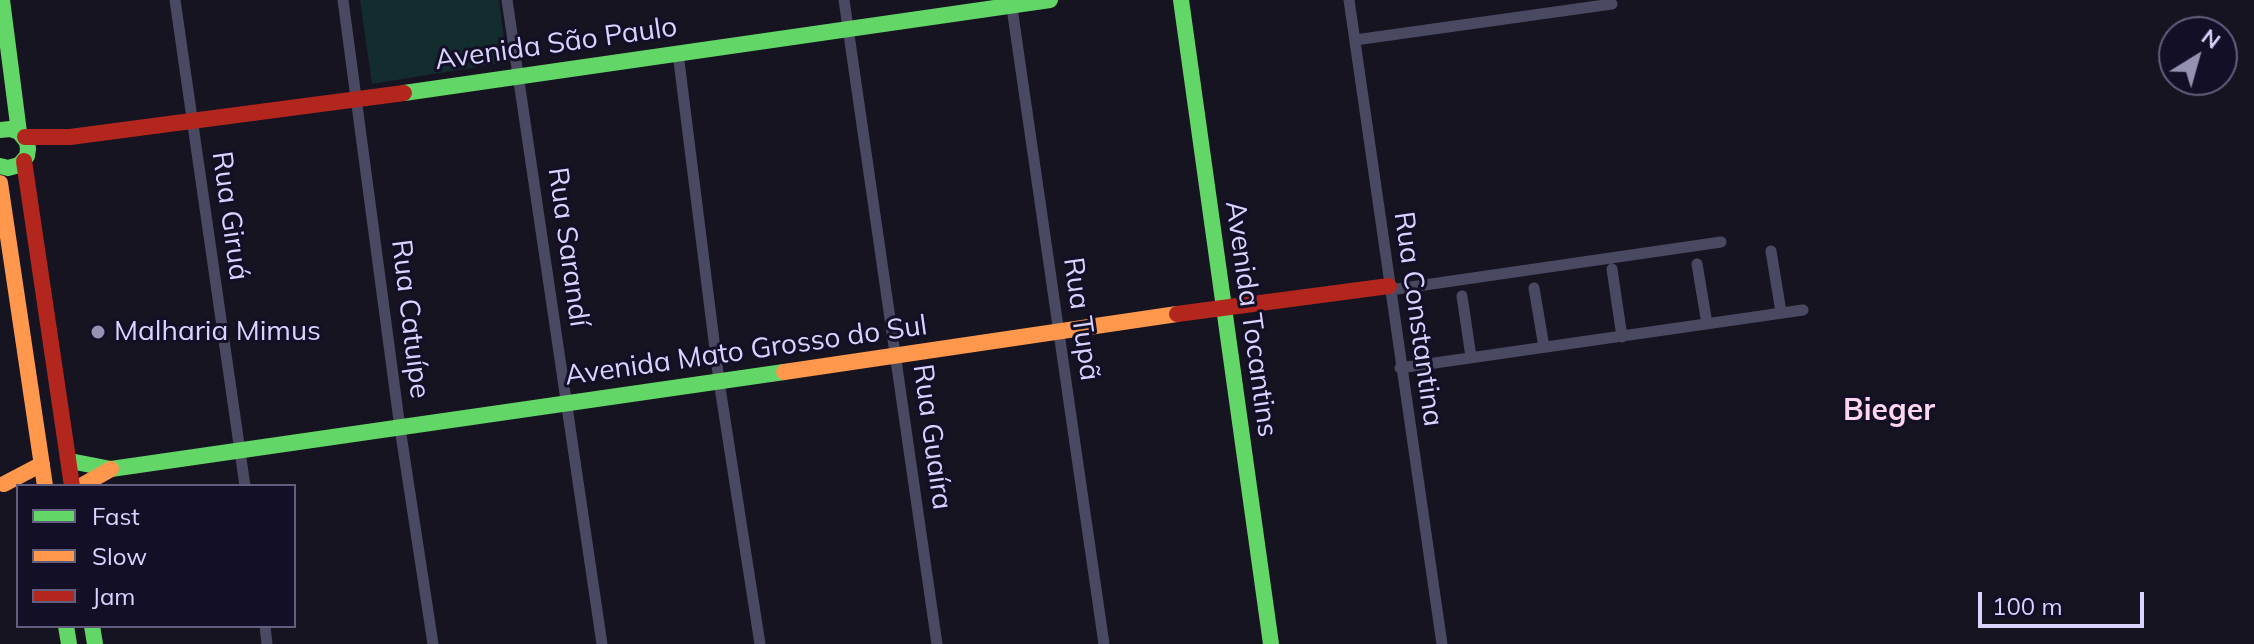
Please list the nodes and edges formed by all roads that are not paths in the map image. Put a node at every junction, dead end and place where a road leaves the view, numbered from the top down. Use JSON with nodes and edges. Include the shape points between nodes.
{"nodes":[{"id":1,"x":2,"y":0,"type":"edge"},
{"id":2,"x":175,"y":0,"type":"edge"},
{"id":3,"x":343,"y":0,"type":"edge"},
{"id":4,"x":507,"y":0,"type":"edge"},
{"id":5,"x":844,"y":0,"type":"edge"},
{"id":6,"x":1050,"y":0,"type":"edge"},
{"id":7,"x":1181,"y":0,"type":"edge"},
{"id":8,"x":1349,"y":0,"type":"edge"},
{"id":9,"x":1011,"y":3,"type":"edge"},
{"id":10,"x":1612,"y":4,"type":"dead end"},
{"id":11,"x":848,"y":28,"type":"junction"},
{"id":12,"x":1355,"y":40,"type":"junction"},
{"id":13,"x":678,"y":53,"type":"junction"},
{"id":14,"x":519,"y":76,"type":"junction"},
{"id":15,"x":358,"y":100,"type":"junction"},
{"id":16,"x":192,"y":120,"type":"junction"},
{"id":17,"x":0,"y":130,"type":"edge"},
{"id":18,"x":22,"y":135,"type":"junction"},
{"id":19,"x":70,"y":137,"type":"junction"},
{"id":20,"x":25,"y":159,"type":"junction"},
{"id":21,"x":0,"y":166,"type":"edge"},
{"id":22,"x":0,"y":183,"type":"edge"},
{"id":23,"x":1721,"y":242,"type":"dead end"},
{"id":24,"x":1771,"y":251,"type":"dead end"},
{"id":25,"x":1697,"y":264,"type":"dead end"},
{"id":26,"x":1612,"y":269,"type":"dead end"},
{"id":27,"x":1389,"y":288,"type":"junction"},
{"id":28,"x":1534,"y":288,"type":"dead end"},
{"id":29,"x":1462,"y":296,"type":"dead end"},
{"id":30,"x":1222,"y":307,"type":"junction"},
{"id":31,"x":1803,"y":310,"type":"dead end"},
{"id":32,"x":1781,"y":312,"type":"junction"},
{"id":33,"x":1707,"y":324,"type":"junction"},
{"id":34,"x":1059,"y":332,"type":"junction"},
{"id":35,"x":1622,"y":337,"type":"junction"},
{"id":36,"x":1544,"y":347,"type":"junction"},
{"id":37,"x":895,"y":355,"type":"junction"},
{"id":38,"x":1471,"y":357,"type":"junction"},
{"id":39,"x":1400,"y":368,"type":"junction"},
{"id":40,"x":719,"y":381,"type":"junction"},
{"id":41,"x":567,"y":404,"type":"junction"},
{"id":42,"x":400,"y":428,"type":"junction"},
{"id":43,"x":240,"y":452,"type":"junction"},
{"id":44,"x":70,"y":461,"type":"junction"},
{"id":45,"x":42,"y":464,"type":"junction"},
{"id":46,"x":111,"y":469,"type":"junction"},
{"id":47,"x":45,"y":484,"type":"edge"},
{"id":48,"x":72,"y":484,"type":"edge"},
{"id":49,"x":85,"y":484,"type":"edge"},
{"id":50,"x":245,"y":484,"type":"edge"},
{"id":51,"x":7,"y":485,"type":"edge"},
{"id":52,"x":433,"y":644,"type":"edge"},
{"id":53,"x":602,"y":644,"type":"edge"},
{"id":54,"x":760,"y":644,"type":"edge"},
{"id":55,"x":937,"y":644,"type":"edge"},
{"id":56,"x":1104,"y":644,"type":"edge"},
{"id":57,"x":1271,"y":644,"type":"edge"},
{"id":58,"x":1438,"y":644,"type":"edge"}],
"edges":[{"from":1,"to":18,"type":"street"},
{"from":2,"to":16,"type":"street","name":"Rua Giruá"},
{"from":3,"to":15,"type":"street","name":"Rua Catuípe"},
{"from":4,"to":14,"type":"street","name":"Rua Sarandí"},
{"from":5,"to":11,"type":"street","name":"Rua Guaíra"},
{"from":6,"to":9,"type":"street","name":"Avenida São Paulo"},
{"from":7,"to":30,"type":"street","name":"Avenida Tocantins"},
{"from":8,"to":12,"type":"street","name":"Rua Constantina"},
{"from":9,"to":11,"type":"street","name":"Avenida São Paulo"},
{"from":9,"to":34,"type":"street","name":"Rua Tupã"},
{"from":10,"to":12,"type":"street"},
{"from":11,"to":13,"type":"street","name":"Avenida São Paulo"},
{"from":11,"to":37,"type":"street","name":"Rua Guaíra"},
{"from":12,"to":27,"type":"street","name":"Rua Constantina"},
{"from":13,"to":14,"type":"street","name":"Avenida São Paulo"},
{"from":13,"to":40,"type":"street"},
{"from":14,"to":15,"type":"street","name":"Avenida São Paulo"},
{"from":14,"to":41,"type":"street","name":"Rua Sarandí"},
{"from":15,"to":16,"type":"street","name":"Avenida São Paulo"},
{"from":15,"to":42,"type":"street","name":"Rua Catuípe"},
{"from":16,"to":19,"type":"street","name":"Avenida São Paulo"},
{"from":16,"to":43,"type":"street","name":"Rua Giruá"},
{"from":17,"to":18,"type":"street","name":"Avenida São Paulo"},
{"from":18,"to":19,"type":"street","name":"Avenida São Paulo"},
{"from":18,"to":20,"type":"street","via":[[28,146]]},
{"from":19,"to":20,"type":"street","name":"Avenida São Paulo"},
{"from":20,"to":21,"type":"street","name":"Avenida São Paulo","via":[[14,167]]},
{"from":20,"to":44,"type":"street"},
{"from":22,"to":45,"type":"street"},
{"from":23,"to":27,"type":"street"},
{"from":24,"to":32,"type":"street"},
{"from":25,"to":33,"type":"street"},
{"from":26,"to":35,"type":"street"},
{"from":27,"to":30,"type":"street","name":"Avenida Mato Grosso do Sul"},
{"from":27,"to":39,"type":"street","name":"Rua Constantina"},
{"from":28,"to":36,"type":"street"},
{"from":29,"to":38,"type":"street"},
{"from":30,"to":34,"type":"street","name":"Avenida Mato Grosso do Sul"},
{"from":30,"to":57,"type":"street","name":"Avenida Tocantins"},
{"from":31,"to":32,"type":"street"},
{"from":32,"to":33,"type":"street"},
{"from":33,"to":35,"type":"street"},
{"from":34,"to":37,"type":"street","name":"Avenida Mato Grosso do Sul"},
{"from":34,"to":56,"type":"street","name":"Rua Tupã"},
{"from":35,"to":36,"type":"street"},
{"from":36,"to":38,"type":"street"},
{"from":37,"to":40,"type":"street","name":"Avenida Mato Grosso do Sul"},
{"from":37,"to":55,"type":"street","name":"Rua Guaíra"},
{"from":38,"to":39,"type":"street"},
{"from":39,"to":58,"type":"street","name":"Rua Constantina"},
{"from":40,"to":41,"type":"street","name":"Avenida Mato Grosso do Sul"},
{"from":40,"to":54,"type":"street"},
{"from":41,"to":42,"type":"street","name":"Avenida Mato Grosso do Sul"},
{"from":41,"to":53,"type":"street","name":"Rua Sarandí"},
{"from":42,"to":43,"type":"street","name":"Avenida Mato Grosso do Sul"},
{"from":42,"to":52,"type":"street","name":"Rua Catuípe"},
{"from":43,"to":46,"type":"street","name":"Avenida Mato Grosso do Sul"},
{"from":43,"to":50,"type":"street","name":"Rua Giruá"},
{"from":44,"to":46,"type":"street"},
{"from":44,"to":48,"type":"street"},
{"from":45,"to":47,"type":"street"},
{"from":45,"to":51,"type":"street"},
{"from":46,"to":49,"type":"street"}]}
